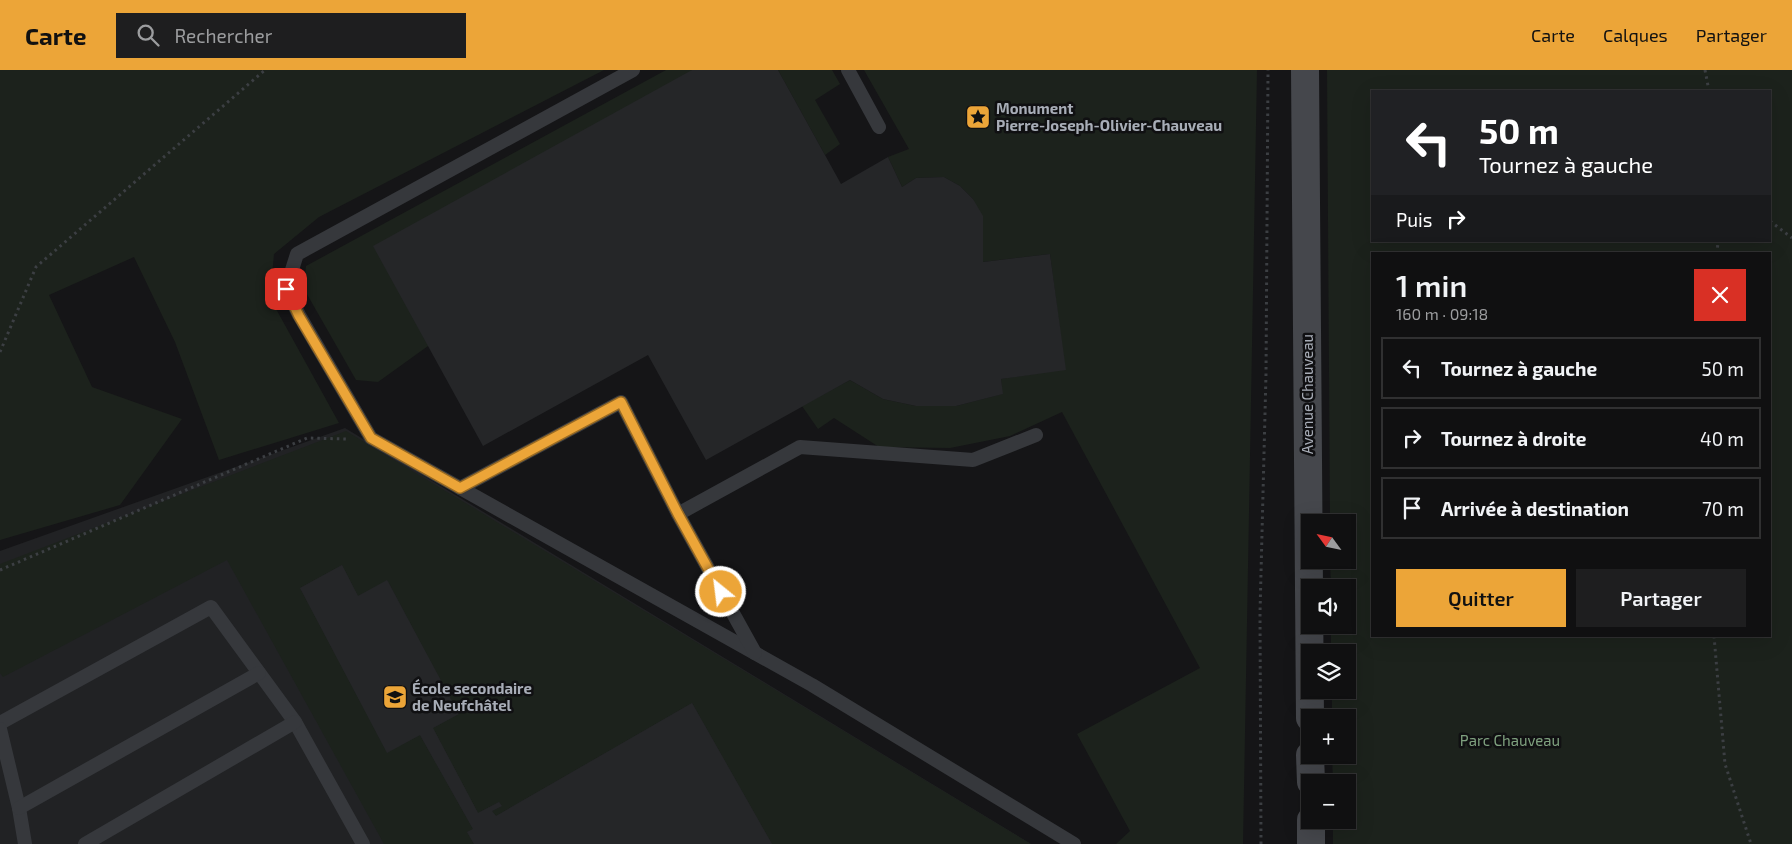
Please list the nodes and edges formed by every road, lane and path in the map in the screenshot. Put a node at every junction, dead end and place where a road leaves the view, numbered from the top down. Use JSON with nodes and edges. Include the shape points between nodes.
{"nodes":[{"id":1,"x":265,"y":70,"type":"edge"},
{"id":2,"x":633,"y":70,"type":"edge"},
{"id":3,"x":848,"y":70,"type":"edge"},
{"id":4,"x":1268,"y":70,"type":"edge"},
{"id":5,"x":1305,"y":70,"type":"edge"},
{"id":6,"x":1705,"y":70,"type":"edge"},
{"id":7,"x":1709,"y":90,"type":"edge"},
{"id":8,"x":879,"y":127,"type":"dead end"},
{"id":9,"x":1771,"y":222,"type":"edge"},
{"id":10,"x":1792,"y":238,"type":"edge"},
{"id":11,"x":0,"y":352,"type":"edge"},
{"id":12,"x":1036,"y":435,"type":"dead end"},
{"id":13,"x":371,"y":438,"type":"junction"},
{"id":14,"x":460,"y":488,"type":"junction"},
{"id":15,"x":678,"y":514,"type":"junction"},
{"id":16,"x":0,"y":570,"type":"edge"},
{"id":17,"x":1714,"y":637,"type":"edge"},
{"id":18,"x":756,"y":654,"type":"junction"},
{"id":19,"x":259,"y":673,"type":"junction"},
{"id":20,"x":1310,"y":709,"type":"edge"},
{"id":21,"x":295,"y":722,"type":"junction"},
{"id":22,"x":0,"y":723,"type":"edge"},
{"id":23,"x":0,"y":729,"type":"edge"},
{"id":24,"x":19,"y":808,"type":"junction"},
{"id":25,"x":1311,"y":829,"type":"edge"},
{"id":26,"x":25,"y":844,"type":"edge"},
{"id":27,"x":85,"y":844,"type":"edge"},
{"id":28,"x":363,"y":844,"type":"edge"},
{"id":29,"x":1074,"y":844,"type":"edge"},
{"id":30,"x":1261,"y":844,"type":"edge"},
{"id":31,"x":1311,"y":844,"type":"edge"},
{"id":32,"x":1751,"y":844,"type":"edge"}],
"edges":[{"from":1,"to":11,"type":"path","via":[[36,267]]},
{"from":2,"to":13,"type":"lane","via":[[297,254],[286,289]]},
{"from":3,"to":8,"type":"lane"},
{"from":4,"to":30,"type":"path","via":[[1260,613]]},
{"from":5,"to":20,"type":"main road","name":"Avenue Chauveau"},
{"from":6,"to":7,"type":"path"},
{"from":9,"to":10,"type":"path"},
{"from":12,"to":15,"type":"lane","via":[[973,460],[800,447]]},
{"from":13,"to":14,"type":"lane"},
{"from":13,"to":16,"type":"path","via":[[307,438]]},
{"from":14,"to":15,"type":"lane","via":[[621,402]]},
{"from":14,"to":18,"type":"lane"},
{"from":15,"to":18,"type":"lane"},
{"from":17,"to":32,"type":"path","via":[[1725,764]]},
{"from":18,"to":29,"type":"lane"},
{"from":19,"to":21,"type":"lane"},
{"from":19,"to":22,"type":"lane","via":[[212,607]]},
{"from":19,"to":24,"type":"lane"},
{"from":21,"to":27,"type":"lane"},
{"from":21,"to":28,"type":"lane"},
{"from":23,"to":24,"type":"lane"},
{"from":24,"to":26,"type":"lane"},
{"from":25,"to":31,"type":"main road"}]}
